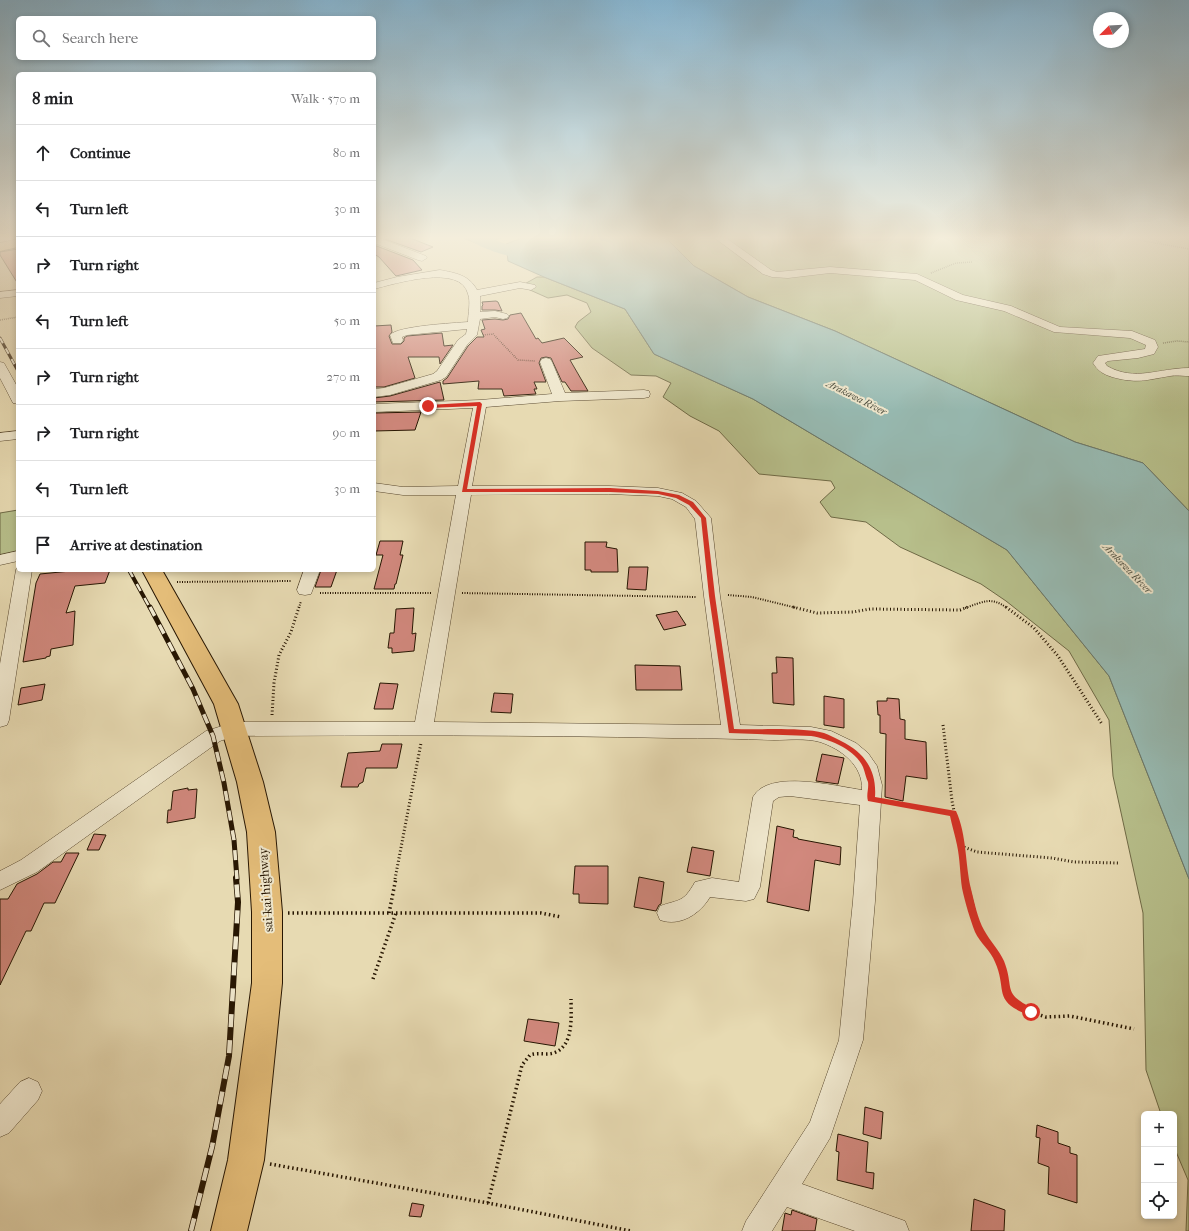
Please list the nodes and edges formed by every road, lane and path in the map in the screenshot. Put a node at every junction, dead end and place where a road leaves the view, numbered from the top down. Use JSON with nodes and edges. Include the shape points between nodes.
{"nodes":[{"id":1,"x":474,"y":295,"type":"edge"},
{"id":2,"x":955,"y":295,"type":"edge"},
{"id":3,"x":503,"y":316,"type":"dead end"},
{"id":4,"x":16,"y":318,"type":"edge"},
{"id":5,"x":0,"y":320,"type":"edge"},
{"id":6,"x":473,"y":326,"type":"junction"},
{"id":7,"x":397,"y":340,"type":"dead end"},
{"id":8,"x":1189,"y":342,"type":"edge"},
{"id":9,"x":1151,"y":343,"type":"junction"},
{"id":10,"x":546,"y":362,"type":"joint"},
{"id":11,"x":0,"y":366,"type":"edge"},
{"id":12,"x":1189,"y":372,"type":"edge"},
{"id":13,"x":376,"y":393,"type":"edge"},
{"id":14,"x":644,"y":394,"type":"dead end"},
{"id":15,"x":16,"y":396,"type":"edge"},
{"id":16,"x":560,"y":398,"type":"junction"},
{"id":17,"x":480,"y":404,"type":"junction"},
{"id":18,"x":376,"y":408,"type":"edge"},
{"id":19,"x":16,"y":435,"type":"edge"},
{"id":20,"x":0,"y":437,"type":"edge"},
{"id":21,"x":376,"y":486,"type":"edge"},
{"id":22,"x":464,"y":490,"type":"junction"},
{"id":23,"x":16,"y":556,"type":"edge"},
{"id":24,"x":0,"y":560,"type":"edge"},
{"id":25,"x":24,"y":572,"type":"edge"},
{"id":26,"x":155,"y":576,"type":"edge"},
{"id":27,"x":308,"y":580,"type":"edge"},
{"id":28,"x":0,"y":720,"type":"edge"},
{"id":29,"x":943,"y":725,"type":"dead end"},
{"id":30,"x":423,"y":728,"type":"junction"},
{"id":31,"x":235,"y":729,"type":"junction"},
{"id":32,"x":272,"y":729,"type":"junction"},
{"id":33,"x":731,"y":731,"type":"junction"},
{"id":34,"x":871,"y":799,"type":"junction"},
{"id":35,"x":953,"y":813,"type":"junction"},
{"id":36,"x":962,"y":846,"type":"junction"},
{"id":37,"x":1119,"y":863,"type":"dead end"},
{"id":38,"x":0,"y":881,"type":"edge"},
{"id":39,"x":267,"y":912,"type":"junction"},
{"id":40,"x":389,"y":913,"type":"junction"},
{"id":41,"x":396,"y":913,"type":"junction"},
{"id":42,"x":668,"y":913,"type":"dead end"},
{"id":43,"x":561,"y":917,"type":"dead end"},
{"id":44,"x":373,"y":979,"type":"dead end"},
{"id":45,"x":571,"y":999,"type":"dead end"},
{"id":46,"x":1134,"y":1029,"type":"dead end"},
{"id":47,"x":29,"y":1091,"type":"dead end"},
{"id":48,"x":0,"y":1124,"type":"edge"},
{"id":49,"x":246,"y":1160,"type":"junction"},
{"id":50,"x":782,"y":1191,"type":"junction"},
{"id":51,"x":488,"y":1202,"type":"junction"},
{"id":52,"x":229,"y":1231,"type":"edge"},
{"id":53,"x":631,"y":1231,"type":"edge"},
{"id":54,"x":756,"y":1231,"type":"edge"},
{"id":55,"x":895,"y":1231,"type":"edge"}],
"edges":[{"from":1,"to":6,"type":"street"},
{"from":2,"to":9,"type":"street","via":[[1007,308],[1058,330],[1125,334]]},
{"from":3,"to":6,"type":"street","via":[[495,314]]},
{"from":4,"to":5,"type":"path"},
{"from":6,"to":7,"type":"street","via":[[406,332],[396,335]]},
{"from":6,"to":10,"type":"path","via":[[493,334],[518,360]]},
{"from":6,"to":13,"type":"street","via":[[442,374]]},
{"from":8,"to":9,"type":"path"},
{"from":9,"to":12,"type":"street","via":[[1150,351],[1139,355],[1108,357],[1099,363],[1109,372],[1129,378]]},
{"from":10,"to":16,"type":"street"},
{"from":11,"to":15,"type":"street"},
{"from":14,"to":16,"type":"street"},
{"from":16,"to":17,"type":"street"},
{"from":17,"to":18,"type":"street"},
{"from":17,"to":22,"type":"street"},
{"from":19,"to":20,"type":"street"},
{"from":21,"to":22,"type":"street","via":[[403,491]]},
{"from":22,"to":30,"type":"street"},
{"from":22,"to":33,"type":"street","via":[[658,492],[677,496],[691,504],[704,518]]},
{"from":23,"to":24,"type":"street"},
{"from":25,"to":28,"type":"street"},
{"from":26,"to":27,"type":"path"},
{"from":26,"to":31,"type":"main road","name":"sai-kai highway","via":[[223,698]]},
{"from":27,"to":32,"type":"path","via":[[291,632],[279,655],[274,683]]},
{"from":29,"to":35,"type":"path"},
{"from":30,"to":32,"type":"street"},
{"from":30,"to":33,"type":"street"},
{"from":30,"to":40,"type":"path"},
{"from":31,"to":32,"type":"street"},
{"from":31,"to":38,"type":"street","via":[[213,736],[29,866]]},
{"from":31,"to":39,"type":"main road","name":"sai-kai highway","via":[[261,832]]},
{"from":33,"to":34,"type":"street","via":[[811,734],[836,741],[849,748],[867,766],[872,785]]},
{"from":34,"to":35,"type":"path"},
{"from":34,"to":42,"type":"street","via":[[790,788],[775,790],[763,797],[749,887],[746,892],[712,887],[703,889],[691,907]]},
{"from":34,"to":50,"type":"street","via":[[850,1040],[821,1129]]},
{"from":35,"to":36,"type":"path"},
{"from":36,"to":37,"type":"path","via":[[977,852],[1074,862]]},
{"from":36,"to":46,"type":"path","via":[[967,888],[979,931],[1004,971],[1006,991],[1010,1000],[1024,1009],[1046,1017],[1070,1016]]},
{"from":39,"to":40,"type":"path"},
{"from":39,"to":49,"type":"main road","name":"sai-kai highway","via":[[267,983]]},
{"from":40,"to":41,"type":"path"},
{"from":41,"to":43,"type":"path","via":[[541,912]]},
{"from":41,"to":44,"type":"path"},
{"from":45,"to":51,"type":"path","via":[[571,1018],[566,1043],[559,1051],[550,1054],[534,1053],[528,1056],[522,1065]]},
{"from":47,"to":48,"type":"street"},
{"from":49,"to":51,"type":"path"},
{"from":49,"to":52,"type":"main road","name":"sai-kai highway"},
{"from":50,"to":54,"type":"street"},
{"from":50,"to":55,"type":"street"},
{"from":51,"to":53,"type":"path"}]}
